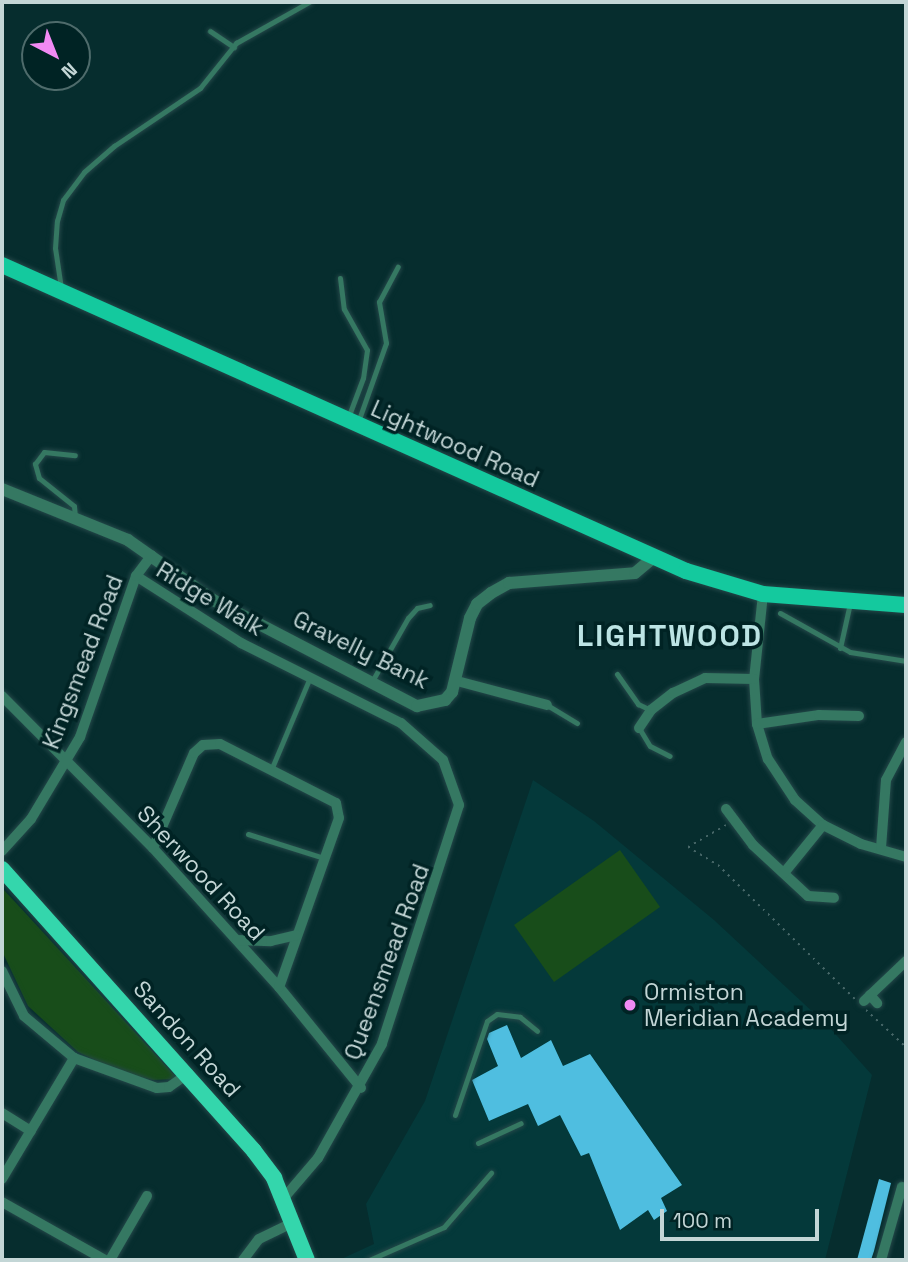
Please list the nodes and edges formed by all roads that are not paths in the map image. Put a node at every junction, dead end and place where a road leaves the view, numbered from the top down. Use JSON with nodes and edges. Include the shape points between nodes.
{"nodes":[{"id":1,"x":309,"y":2,"type":"edge"},
{"id":2,"x":210,"y":31,"type":"dead end"},
{"id":3,"x":234,"y":47,"type":"junction"},
{"id":4,"x":2,"y":265,"type":"edge"},
{"id":5,"x":397,"y":267,"type":"dead end"},
{"id":6,"x":340,"y":278,"type":"dead end"},
{"id":7,"x":62,"y":294,"type":"junction"},
{"id":8,"x":352,"y":423,"type":"junction"},
{"id":9,"x":75,"y":455,"type":"dead end"},
{"id":10,"x":2,"y":489,"type":"edge"},
{"id":11,"x":75,"y":519,"type":"junction"},
{"id":12,"x":152,"y":555,"type":"junction"},
{"id":13,"x":653,"y":558,"type":"junction"},
{"id":14,"x":136,"y":576,"type":"junction"},
{"id":15,"x":763,"y":594,"type":"junction"},
{"id":16,"x":850,"y":603,"type":"junction"},
{"id":17,"x":430,"y":605,"type":"dead end"},
{"id":18,"x":906,"y":605,"type":"edge"},
{"id":19,"x":780,"y":613,"type":"dead end"},
{"id":20,"x":840,"y":648,"type":"junction"},
{"id":21,"x":906,"y":661,"type":"edge"},
{"id":22,"x":617,"y":674,"type":"dead end"},
{"id":23,"x":310,"y":677,"type":"junction"},
{"id":24,"x":754,"y":679,"type":"junction"},
{"id":25,"x":457,"y":681,"type":"junction"},
{"id":26,"x":371,"y":683,"type":"junction"},
{"id":27,"x":2,"y":696,"type":"edge"},
{"id":28,"x":547,"y":705,"type":"joint"},
{"id":29,"x":651,"y":710,"type":"junction"},
{"id":30,"x":859,"y":716,"type":"dead end"},
{"id":31,"x":577,"y":723,"type":"dead end"},
{"id":32,"x":757,"y":723,"type":"junction"},
{"id":33,"x":639,"y":728,"type":"joint"},
{"id":34,"x":906,"y":743,"type":"edge"},
{"id":35,"x":670,"y":756,"type":"dead end"},
{"id":36,"x":67,"y":760,"type":"junction"},
{"id":37,"x":443,"y":760,"type":"joint"},
{"id":38,"x":271,"y":770,"type":"junction"},
{"id":39,"x":726,"y":808,"type":"dead end"},
{"id":40,"x":823,"y":825,"type":"junction"},
{"id":41,"x":248,"y":834,"type":"dead end"},
{"id":42,"x":153,"y":848,"type":"junction"},
{"id":43,"x":881,"y":848,"type":"junction"},
{"id":44,"x":2,"y":851,"type":"edge"},
{"id":45,"x":324,"y":858,"type":"junction"},
{"id":46,"x":906,"y":858,"type":"edge"},
{"id":47,"x":2,"y":869,"type":"edge"},
{"id":48,"x":784,"y":873,"type":"junction"},
{"id":49,"x":834,"y":898,"type":"dead end"},
{"id":50,"x":296,"y":935,"type":"junction"},
{"id":51,"x":237,"y":940,"type":"junction"},
{"id":52,"x":906,"y":961,"type":"edge"},
{"id":53,"x":2,"y":971,"type":"edge"},
{"id":54,"x":279,"y":987,"type":"junction"},
{"id":55,"x":870,"y":1000,"type":"dead end"},
{"id":56,"x":537,"y":1031,"type":"dead end"},
{"id":57,"x":74,"y":1058,"type":"junction"},
{"id":58,"x":189,"y":1073,"type":"junction"},
{"id":59,"x":361,"y":1088,"type":"junction"},
{"id":60,"x":2,"y":1113,"type":"edge"},
{"id":61,"x":454,"y":1115,"type":"dead end"},
{"id":62,"x":521,"y":1123,"type":"dead end"},
{"id":63,"x":31,"y":1131,"type":"junction"},
{"id":64,"x":478,"y":1143,"type":"dead end"},
{"id":65,"x":491,"y":1173,"type":"dead end"},
{"id":66,"x":2,"y":1179,"type":"edge"},
{"id":67,"x":902,"y":1187,"type":"dead end"},
{"id":68,"x":146,"y":1196,"type":"dead end"},
{"id":69,"x":284,"y":1198,"type":"junction"},
{"id":70,"x":2,"y":1202,"type":"edge"},
{"id":71,"x":293,"y":1222,"type":"junction"},
{"id":72,"x":105,"y":1260,"type":"edge"},
{"id":73,"x":110,"y":1260,"type":"edge"},
{"id":74,"x":243,"y":1260,"type":"edge"},
{"id":75,"x":307,"y":1260,"type":"edge"},
{"id":76,"x":369,"y":1260,"type":"edge"},
{"id":77,"x":881,"y":1260,"type":"edge"}],
"edges":[{"from":1,"to":3,"type":"lane"},
{"from":2,"to":3,"type":"lane"},
{"from":3,"to":7,"type":"lane","via":[[214,75],[114,146],[84,172],[63,200],[55,248]]},
{"from":4,"to":7,"type":"main road","name":"Lightwood Road"},
{"from":5,"to":8,"type":"lane","via":[[381,294],[379,312],[386,343]]},
{"from":6,"to":8,"type":"lane","via":[[344,309],[367,350]]},
{"from":7,"to":8,"type":"main road","name":"Lightwood Road"},
{"from":8,"to":13,"type":"main road","name":"Lightwood Road"},
{"from":9,"to":11,"type":"lane","via":[[44,452],[35,464],[39,478],[74,506]]},
{"from":10,"to":11,"type":"street","name":"Gravelly Bank"},
{"from":11,"to":12,"type":"street","name":"Gravelly Bank"},
{"from":12,"to":14,"type":"street","name":"Kingsmead Road"},
{"from":12,"to":26,"type":"street","name":"Gravelly Bank","via":[[213,600]]},
{"from":13,"to":15,"type":"main road","name":"Lightwood Road"},
{"from":13,"to":25,"type":"street","name":"Gravelly Bank","via":[[635,573],[509,583],[491,593],[477,604],[470,618]]},
{"from":14,"to":23,"type":"street","name":"Ridge Walk","via":[[241,643]]},
{"from":14,"to":36,"type":"street","name":"Kingsmead Road","via":[[80,737]]},
{"from":15,"to":16,"type":"main road","name":"Lightwood Road"},
{"from":15,"to":24,"type":"street"},
{"from":16,"to":18,"type":"main road","name":"Lightwood Road"},
{"from":16,"to":20,"type":"lane"},
{"from":17,"to":26,"type":"lane","via":[[417,608],[408,618]]},
{"from":19,"to":20,"type":"lane"},
{"from":20,"to":21,"type":"lane","via":[[880,660]]},
{"from":22,"to":29,"type":"lane","via":[[638,705]]},
{"from":23,"to":37,"type":"street","name":"Ridge Walk","via":[[401,723]]},
{"from":23,"to":38,"type":"lane"},
{"from":24,"to":29,"type":"street","via":[[705,678]]},
{"from":24,"to":32,"type":"street"},
{"from":25,"to":26,"type":"street","name":"Gravelly Bank","via":[[445,700],[427,706]]},
{"from":25,"to":28,"type":"street"},
{"from":27,"to":36,"type":"street","name":"Sherwood Road"},
{"from":28,"to":31,"type":"lane"},
{"from":29,"to":33,"type":"street"},
{"from":30,"to":32,"type":"street","via":[[847,709]]},
{"from":32,"to":40,"type":"street","via":[[779,778]]},
{"from":33,"to":35,"type":"lane","via":[[650,746]]},
{"from":34,"to":43,"type":"street","via":[[886,780]]},
{"from":36,"to":42,"type":"street","name":"Sherwood Road"},
{"from":36,"to":44,"type":"street","name":"Kingsmead Road","via":[[31,819]]},
{"from":37,"to":59,"type":"street","name":"Queensmead Road","via":[[459,804],[400,994]]},
{"from":38,"to":42,"type":"street","via":[[220,744],[199,747]]},
{"from":38,"to":45,"type":"street","via":[[338,807],[339,818]]},
{"from":39,"to":48,"type":"street"},
{"from":40,"to":43,"type":"street","via":[[861,844]]},
{"from":40,"to":48,"type":"street"},
{"from":41,"to":45,"type":"lane"},
{"from":42,"to":51,"type":"street","name":"Sherwood Road"},
{"from":43,"to":46,"type":"street"},
{"from":45,"to":50,"type":"street"},
{"from":47,"to":58,"type":"highway","name":"Sandon Road"},
{"from":48,"to":49,"type":"street","via":[[808,896]]},
{"from":50,"to":51,"type":"street","via":[[271,941]]},
{"from":50,"to":54,"type":"street"},
{"from":51,"to":54,"type":"street","name":"Sherwood Road"},
{"from":52,"to":55,"type":"street"},
{"from":53,"to":57,"type":"street","via":[[24,1016]]},
{"from":54,"to":59,"type":"street","name":"Sherwood Road"},
{"from":56,"to":61,"type":"lane","via":[[520,1017],[497,1014],[487,1021]]},
{"from":57,"to":58,"type":"street","via":[[157,1088],[169,1087]]},
{"from":57,"to":63,"type":"street"},
{"from":58,"to":69,"type":"highway","name":"Sandon Road","via":[[254,1151]]},
{"from":59,"to":69,"type":"street","name":"Queensmead Road","via":[[318,1158]]},
{"from":60,"to":63,"type":"street"},
{"from":62,"to":64,"type":"lane"},
{"from":63,"to":66,"type":"street"},
{"from":65,"to":76,"type":"lane","via":[[444,1227]]},
{"from":67,"to":77,"type":"street"},
{"from":68,"to":73,"type":"street"},
{"from":69,"to":71,"type":"highway","name":"Sandon Road"},
{"from":70,"to":72,"type":"street"},
{"from":71,"to":74,"type":"street","via":[[258,1239]]},
{"from":71,"to":75,"type":"highway","name":"Sandon Road"}]}
